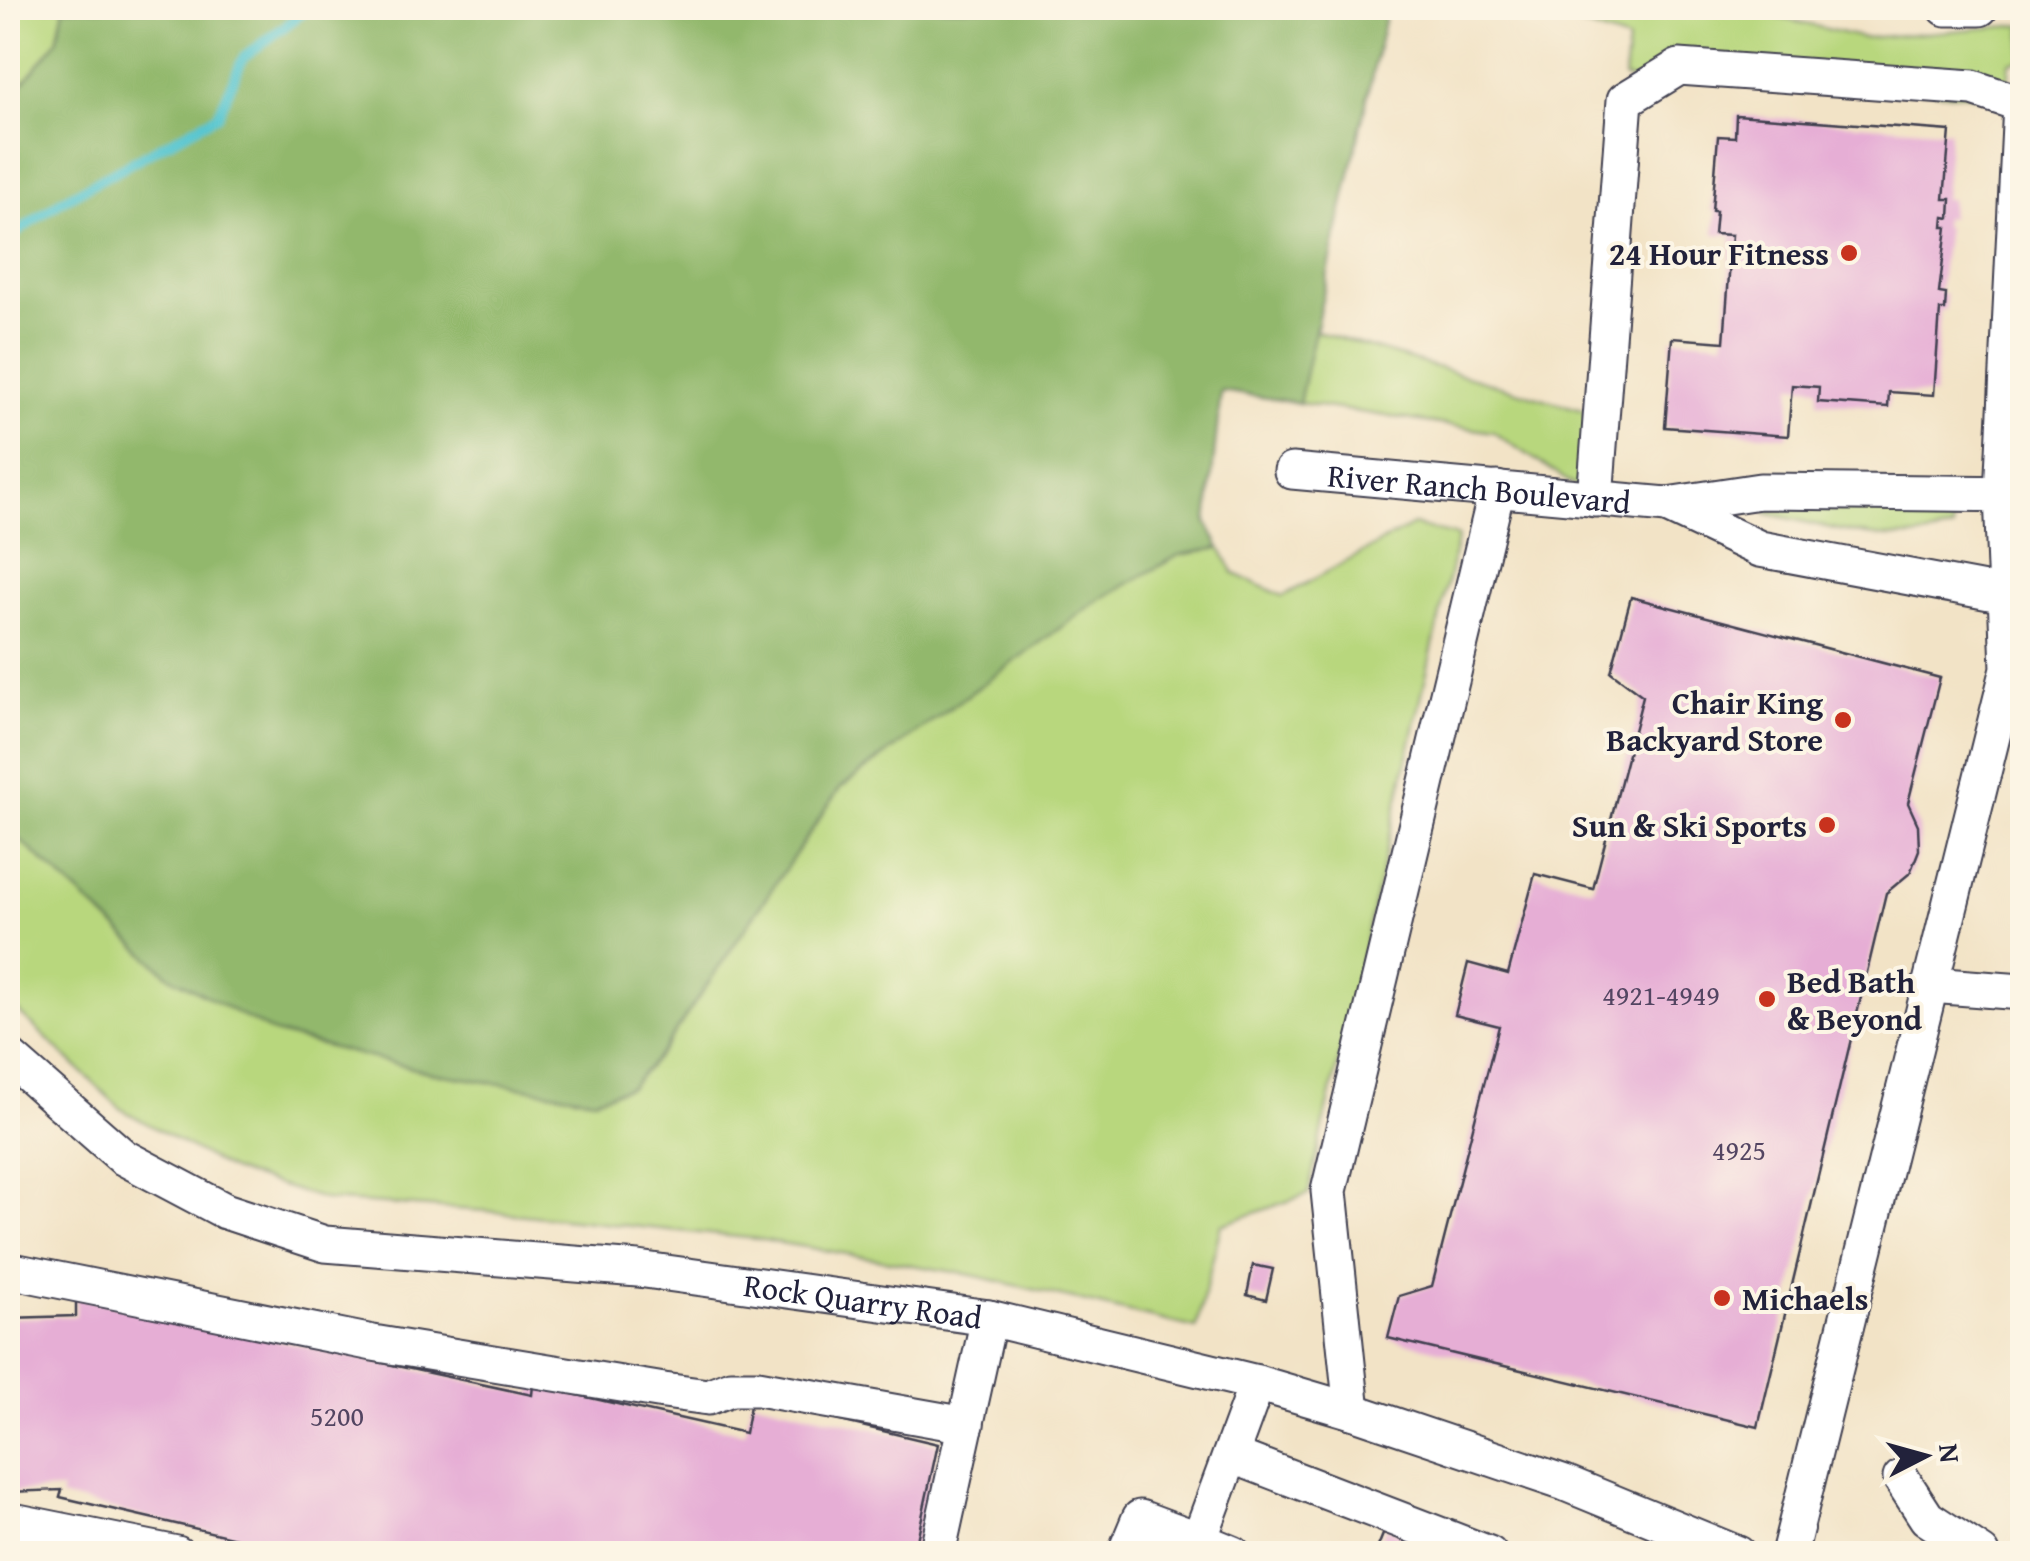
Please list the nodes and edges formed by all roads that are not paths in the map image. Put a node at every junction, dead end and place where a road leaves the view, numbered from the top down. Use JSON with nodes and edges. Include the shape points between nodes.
{"nodes":[{"id":1,"x":1946,"y":8,"type":"edge"},
{"id":2,"x":1980,"y":8,"type":"edge"},
{"id":3,"x":1292,"y":471,"type":"dead end"},
{"id":4,"x":1497,"y":489,"type":"junction"},
{"id":5,"x":2012,"y":494,"type":"edge"},
{"id":6,"x":1595,"y":499,"type":"junction"},
{"id":7,"x":1666,"y":505,"type":"junction"},
{"id":8,"x":2015,"y":598,"type":"edge"},
{"id":9,"x":1930,"y":985,"type":"junction"},
{"id":10,"x":2022,"y":992,"type":"edge"},
{"id":11,"x":12,"y":1069,"type":"edge"},
{"id":12,"x":8,"y":1270,"type":"edge"},
{"id":13,"x":989,"y":1318,"type":"junction"},
{"id":14,"x":1256,"y":1383,"type":"junction"},
{"id":15,"x":1352,"y":1411,"type":"junction"},
{"id":16,"x":966,"y":1425,"type":"junction"},
{"id":17,"x":1231,"y":1454,"type":"junction"},
{"id":18,"x":1900,"y":1478,"type":"dead end"},
{"id":19,"x":8,"y":1520,"type":"edge"},
{"id":20,"x":1199,"y":1540,"type":"junction"},
{"id":21,"x":177,"y":1554,"type":"edge"},
{"id":22,"x":937,"y":1554,"type":"edge"},
{"id":23,"x":1126,"y":1554,"type":"edge"},
{"id":24,"x":1233,"y":1554,"type":"edge"},
{"id":25,"x":1488,"y":1554,"type":"edge"},
{"id":26,"x":1738,"y":1554,"type":"edge"},
{"id":27,"x":1789,"y":1554,"type":"edge"},
{"id":28,"x":1982,"y":1554,"type":"edge"}],
"edges":[{"from":1,"to":2,"type":"street"},
{"from":3,"to":4,"type":"street","name":"River Ranch Boulevard"},
{"from":4,"to":6,"type":"street","name":"River Ranch Boulevard"},
{"from":4,"to":15,"type":"street","via":[[1329,1192]]},
{"from":5,"to":6,"type":"street","via":[[2021,104],[1973,88],[1680,67],[1625,100]]},
{"from":5,"to":7,"type":"street","name":"River Ranch Boulevard","via":[[1760,490]]},
{"from":5,"to":8,"type":"street"},
{"from":6,"to":7,"type":"street","name":"River Ranch Boulevard"},
{"from":7,"to":8,"type":"street","name":"River Ranch Boulevard","via":[[1760,549]]},
{"from":8,"to":9,"type":"street","via":[[2009,668]]},
{"from":9,"to":10,"type":"street"},
{"from":9,"to":27,"type":"street"},
{"from":11,"to":13,"type":"street","name":"Rock Quarry Road","via":[[122,1157],[225,1211],[325,1244],[638,1269]]},
{"from":12,"to":16,"type":"street","via":[[373,1343],[664,1391],[708,1397],[758,1388]]},
{"from":13,"to":14,"type":"street","name":"Rock Quarry Road"},
{"from":13,"to":16,"type":"street"},
{"from":14,"to":15,"type":"street","name":"Rock Quarry Road"},
{"from":14,"to":17,"type":"street"},
{"from":15,"to":26,"type":"street","name":"Rock Quarry Road","via":[[1566,1484]]},
{"from":16,"to":22,"type":"street"},
{"from":17,"to":20,"type":"street"},
{"from":17,"to":25,"type":"street"},
{"from":18,"to":28,"type":"street","via":[[1927,1518]]},
{"from":19,"to":21,"type":"street"},
{"from":20,"to":23,"type":"street","via":[[1140,1518]]},
{"from":20,"to":24,"type":"street"}]}
